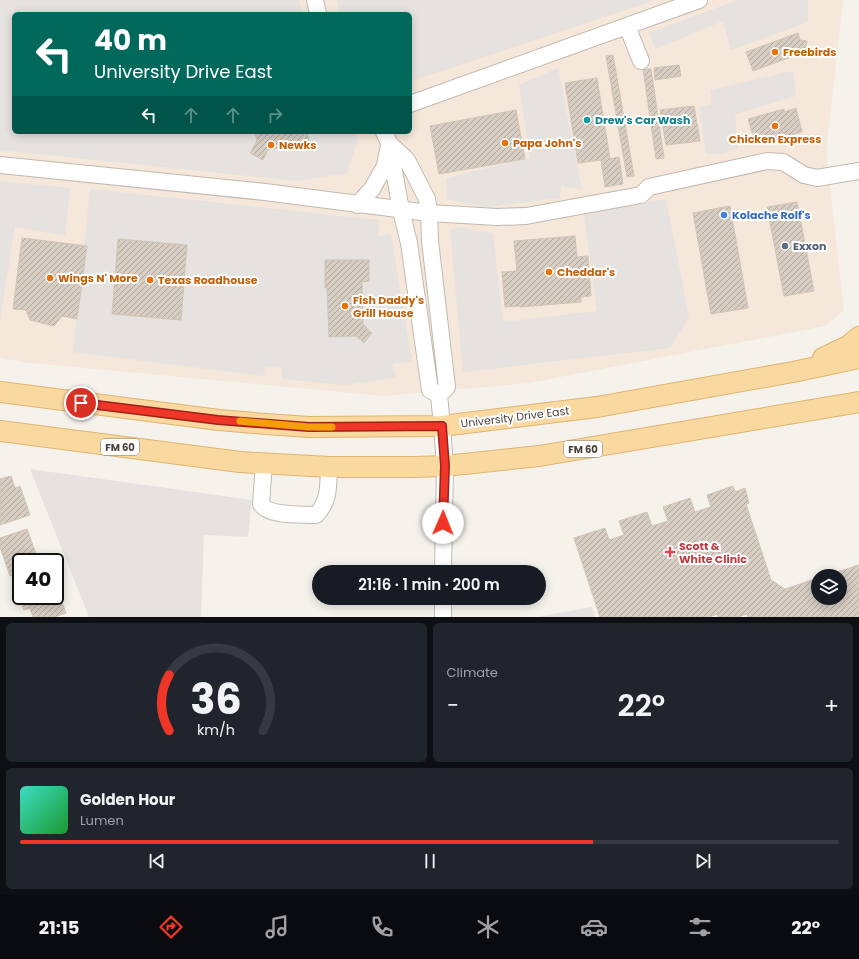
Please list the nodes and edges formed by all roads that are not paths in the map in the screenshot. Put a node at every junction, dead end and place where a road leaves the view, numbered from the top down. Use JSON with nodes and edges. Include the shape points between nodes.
{"nodes":[{"id":1,"x":315,"y":0,"type":"edge"},
{"id":2,"x":699,"y":0,"type":"edge"},
{"id":3,"x":318,"y":12,"type":"edge"},
{"id":4,"x":627,"y":26,"type":"junction"},
{"id":5,"x":641,"y":61,"type":"dead end"},
{"id":6,"x":412,"y":103,"type":"edge"},
{"id":7,"x":386,"y":137,"type":"edge"},
{"id":8,"x":0,"y":165,"type":"edge"},
{"id":9,"x":859,"y":171,"type":"edge"},
{"id":10,"x":357,"y":205,"type":"junction"},
{"id":11,"x":401,"y":210,"type":"junction"},
{"id":12,"x":430,"y":213,"type":"junction"},
{"id":13,"x":859,"y":337,"type":"edge"},
{"id":14,"x":859,"y":358,"type":"edge"},
{"id":15,"x":793,"y":372,"type":"junction"},
{"id":16,"x":0,"y":392,"type":"edge"},
{"id":17,"x":439,"y":395,"type":"junction"},
{"id":18,"x":859,"y":402,"type":"edge"},
{"id":19,"x":442,"y":426,"type":"junction"},
{"id":20,"x":0,"y":431,"type":"edge"},
{"id":21,"x":264,"y":463,"type":"junction"},
{"id":22,"x":445,"y":466,"type":"junction"},
{"id":23,"x":329,"y":467,"type":"junction"},
{"id":24,"x":443,"y":565,"type":"edge"},
{"id":25,"x":443,"y":605,"type":"edge"},
{"id":26,"x":443,"y":617,"type":"edge"}],
"edges":[{"from":1,"to":3,"type":"street"},
{"from":2,"to":4,"type":"street"},
{"from":4,"to":5,"type":"street"},
{"from":4,"to":6,"type":"street"},
{"from":7,"to":10,"type":"street","via":[[385,166],[372,189]]},
{"from":7,"to":11,"type":"street"},
{"from":7,"to":12,"type":"street","via":[[407,160],[427,199]]},
{"from":8,"to":10,"type":"street","via":[[251,190]]},
{"from":9,"to":12,"type":"street","via":[[817,178],[804,176],[783,162],[767,162],[649,187],[641,195],[526,216]]},
{"from":10,"to":11,"type":"street"},
{"from":11,"to":12,"type":"street"},
{"from":11,"to":17,"type":"street","via":[[410,243],[430,390]]},
{"from":12,"to":17,"type":"street","via":[[430,241],[447,387]]},
{"from":13,"to":15,"type":"main road","via":[[842,349]]},
{"from":14,"to":15,"type":"main road","name":"University Drive East"},
{"from":15,"to":19,"type":"main road","name":"University Drive East","via":[[597,407]]},
{"from":16,"to":19,"type":"main road","name":"University Drive East","via":[[266,424],[309,427]]},
{"from":17,"to":19,"type":"street"},
{"from":18,"to":22,"type":"main road","number":"FM 60","via":[[539,456]]},
{"from":19,"to":22,"type":"street"},
{"from":20,"to":21,"type":"main road","number":"FM 60"},
{"from":21,"to":23,"type":"main road","number":"FM 60"},
{"from":21,"to":23,"type":"street","via":[[262,504],[270,512],[280,513],[316,514],[321,510],[327,500]]},
{"from":22,"to":23,"type":"main road","number":"FM 60"},
{"from":22,"to":24,"type":"street"},
{"from":25,"to":26,"type":"street"}]}
